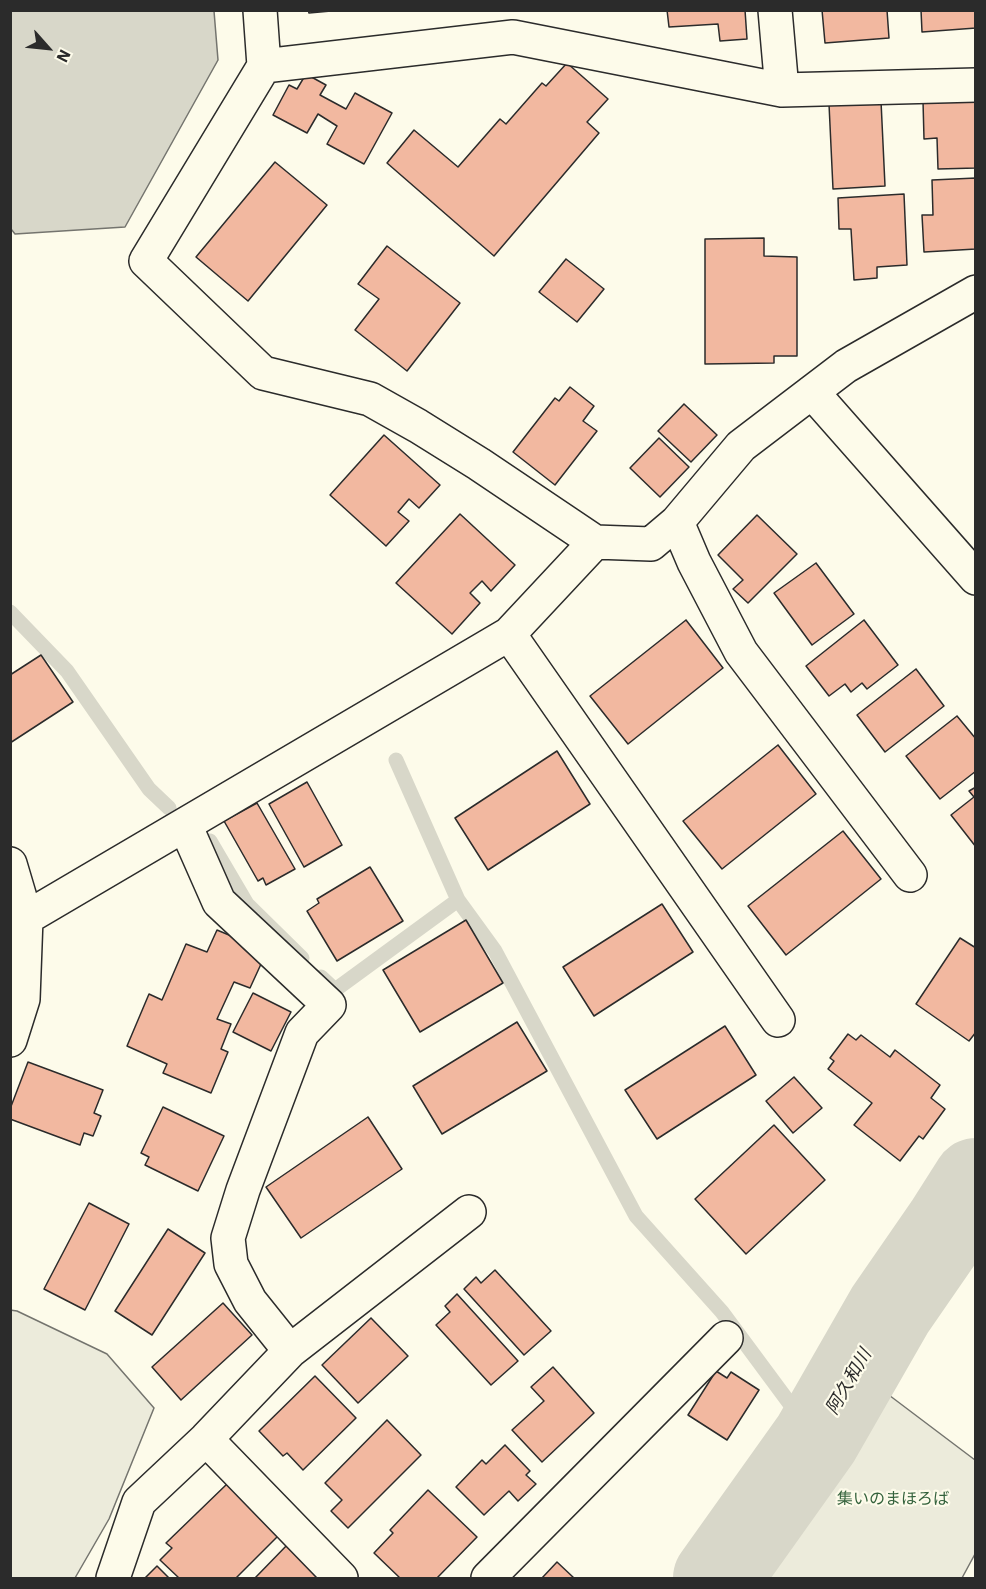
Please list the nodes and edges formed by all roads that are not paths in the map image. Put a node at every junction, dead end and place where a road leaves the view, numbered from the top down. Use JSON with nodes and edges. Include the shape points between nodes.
{"nodes":[{"id":1,"x":260,"y":10,"type":"edge"},
{"id":2,"x":775,"y":10,"type":"edge"},
{"id":3,"x":512,"y":24,"type":"edge"},
{"id":4,"x":264,"y":66,"type":"junction"},
{"id":5,"x":975,"y":85,"type":"edge"},
{"id":6,"x":782,"y":90,"type":"junction"},
{"id":7,"x":975,"y":292,"type":"edge"},
{"id":8,"x":812,"y":392,"type":"junction"},
{"id":9,"x":677,"y":522,"type":"junction"},
{"id":10,"x":595,"y":542,"type":"junction"},
{"id":11,"x":975,"y":578,"type":"edge"},
{"id":12,"x":509,"y":634,"type":"junction"},
{"id":13,"x":185,"y":825,"type":"junction"},
{"id":14,"x":10,"y":864,"type":"edge"},
{"id":15,"x":910,"y":875,"type":"dead end"},
{"id":16,"x":26,"y":918,"type":"junction"},
{"id":17,"x":778,"y":1020,"type":"dead end"},
{"id":18,"x":10,"y":1040,"type":"edge"},
{"id":19,"x":469,"y":1212,"type":"dead end"},
{"id":20,"x":726,"y":1338,"type":"dead end"},
{"id":21,"x":290,"y":1351,"type":"junction"},
{"id":22,"x":206,"y":1439,"type":"junction"},
{"id":23,"x":113,"y":1578,"type":"edge"},
{"id":24,"x":341,"y":1578,"type":"edge"},
{"id":25,"x":488,"y":1578,"type":"edge"}],
"edges":[{"from":1,"to":4,"type":"street"},
{"from":2,"to":6,"type":"street"},
{"from":3,"to":4,"type":"street"},
{"from":3,"to":6,"type":"street"},
{"from":4,"to":10,"type":"street","via":[[146,261],[263,373],[370,399],[479,464]]},
{"from":5,"to":6,"type":"street"},
{"from":7,"to":8,"type":"street","via":[[846,366]]},
{"from":8,"to":9,"type":"street","via":[[741,446]]},
{"from":8,"to":11,"type":"street"},
{"from":9,"to":10,"type":"street","via":[[651,544]]},
{"from":9,"to":15,"type":"street","via":[[741,652]]},
{"from":10,"to":12,"type":"street"},
{"from":12,"to":13,"type":"street"},
{"from":12,"to":17,"type":"street"},
{"from":13,"to":16,"type":"street"},
{"from":13,"to":21,"type":"street","via":[[219,902],[329,1005],[303,1033],[228,1238],[231,1264],[250,1301]]},
{"from":14,"to":16,"type":"street"},
{"from":16,"to":18,"type":"street","via":[[23,999]]},
{"from":19,"to":21,"type":"street"},
{"from":20,"to":25,"type":"street"},
{"from":21,"to":22,"type":"street"},
{"from":22,"to":23,"type":"street","via":[[140,1502]]},
{"from":22,"to":24,"type":"street"}]}
